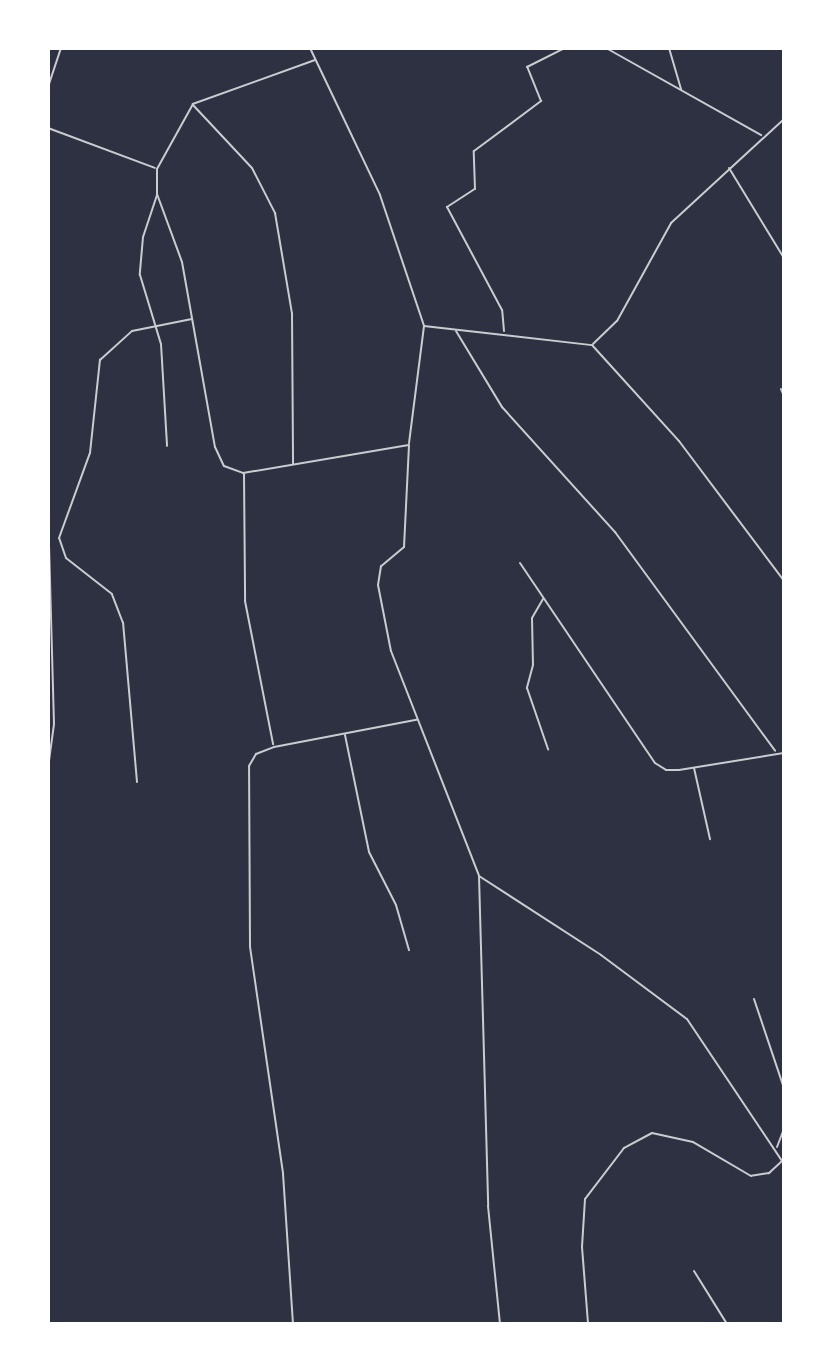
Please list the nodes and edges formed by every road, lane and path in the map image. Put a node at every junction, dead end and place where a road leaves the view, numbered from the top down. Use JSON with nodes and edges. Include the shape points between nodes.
{"nodes":[{"id":1,"x":61,"y":48,"type":"edge"},
{"id":2,"x":310,"y":48,"type":"edge"},
{"id":3,"x":565,"y":48,"type":"edge"},
{"id":4,"x":606,"y":48,"type":"edge"},
{"id":5,"x":669,"y":48,"type":"edge"},
{"id":6,"x":315,"y":60,"type":"junction"},
{"id":7,"x":48,"y":87,"type":"edge"},
{"id":8,"x":681,"y":89,"type":"junction"},
{"id":9,"x":193,"y":104,"type":"junction"},
{"id":10,"x":784,"y":119,"type":"edge"},
{"id":11,"x":48,"y":128,"type":"edge"},
{"id":12,"x":762,"y":135,"type":"junction"},
{"id":13,"x":729,"y":167,"type":"junction"},
{"id":14,"x":157,"y":169,"type":"junction"},
{"id":15,"x":157,"y":194,"type":"junction"},
{"id":16,"x":784,"y":258,"type":"edge"},
{"id":17,"x":193,"y":319,"type":"junction"},
{"id":18,"x":153,"y":323,"type":"junction"},
{"id":19,"x":424,"y":326,"type":"junction"},
{"id":20,"x":456,"y":331,"type":"junction"},
{"id":21,"x":504,"y":333,"type":"junction"},
{"id":22,"x":592,"y":345,"type":"junction"},
{"id":23,"x":781,"y":389,"type":"dead end"},
{"id":24,"x":784,"y":396,"type":"edge"},
{"id":25,"x":409,"y":445,"type":"junction"},
{"id":26,"x":167,"y":446,"type":"dead end"},
{"id":27,"x":293,"y":464,"type":"junction"},
{"id":28,"x":243,"y":473,"type":"junction"},
{"id":29,"x":49,"y":548,"type":"edge"},
{"id":30,"x":59,"y":549,"type":"junction"},
{"id":31,"x":520,"y":563,"type":"dead end"},
{"id":32,"x":784,"y":581,"type":"edge"},
{"id":33,"x":543,"y":598,"type":"junction"},
{"id":34,"x":416,"y":720,"type":"junction"},
{"id":35,"x":344,"y":734,"type":"junction"},
{"id":36,"x":274,"y":747,"type":"junction"},
{"id":37,"x":548,"y":749,"type":"dead end"},
{"id":38,"x":775,"y":751,"type":"junction"},
{"id":39,"x":784,"y":753,"type":"edge"},
{"id":40,"x":694,"y":767,"type":"junction"},
{"id":41,"x":48,"y":768,"type":"edge"},
{"id":42,"x":137,"y":782,"type":"dead end"},
{"id":43,"x":710,"y":839,"type":"dead end"},
{"id":44,"x":479,"y":876,"type":"junction"},
{"id":45,"x":409,"y":950,"type":"dead end"},
{"id":46,"x":754,"y":999,"type":"dead end"},
{"id":47,"x":784,"y":1088,"type":"edge"},
{"id":48,"x":784,"y":1129,"type":"edge"},
{"id":49,"x":776,"y":1147,"type":"junction"},
{"id":50,"x":783,"y":1163,"type":"edge"},
{"id":51,"x":694,"y":1271,"type":"dead end"},
{"id":52,"x":293,"y":1324,"type":"edge"},
{"id":53,"x":500,"y":1324,"type":"edge"},
{"id":54,"x":588,"y":1324,"type":"edge"},
{"id":55,"x":727,"y":1324,"type":"edge"}],
"edges":[{"from":1,"to":7,"type":"lane"},
{"from":2,"to":6,"type":"lane"},
{"from":3,"to":21,"type":"lane","via":[[527,67],[541,101],[474,151],[475,189],[447,207],[502,310]]},
{"from":4,"to":8,"type":"lane"},
{"from":5,"to":8,"type":"lane"},
{"from":6,"to":9,"type":"lane"},
{"from":6,"to":19,"type":"lane","via":[[380,195]]},
{"from":8,"to":12,"type":"lane"},
{"from":9,"to":14,"type":"lane"},
{"from":9,"to":27,"type":"lane","via":[[252,168],[275,213],[292,313]]},
{"from":10,"to":12,"type":"lane"},
{"from":11,"to":14,"type":"lane"},
{"from":12,"to":13,"type":"lane"},
{"from":13,"to":16,"type":"lane"},
{"from":13,"to":22,"type":"lane","via":[[671,223],[617,321]]},
{"from":14,"to":15,"type":"lane"},
{"from":15,"to":17,"type":"lane","via":[[182,262]]},
{"from":15,"to":18,"type":"lane","via":[[143,237],[140,275]]},
{"from":17,"to":18,"type":"lane"},
{"from":17,"to":28,"type":"lane","via":[[215,447],[224,466]]},
{"from":18,"to":26,"type":"lane","via":[[161,344]]},
{"from":18,"to":30,"type":"lane","via":[[132,331],[100,360],[90,453]]},
{"from":19,"to":20,"type":"lane"},
{"from":19,"to":25,"type":"lane"},
{"from":20,"to":21,"type":"lane"},
{"from":20,"to":38,"type":"lane","via":[[502,407],[615,532]]},
{"from":21,"to":22,"type":"lane"},
{"from":22,"to":32,"type":"lane","via":[[679,441]]},
{"from":23,"to":24,"type":"lane"},
{"from":25,"to":27,"type":"lane"},
{"from":25,"to":34,"type":"lane","via":[[404,547],[381,566],[378,585],[391,651]]},
{"from":27,"to":28,"type":"lane"},
{"from":28,"to":36,"type":"lane","via":[[245,601]]},
{"from":29,"to":30,"type":"lane"},
{"from":29,"to":41,"type":"lane","via":[[54,724]]},
{"from":30,"to":42,"type":"lane","via":[[112,594],[123,623]]},
{"from":31,"to":33,"type":"lane"},
{"from":33,"to":37,"type":"lane","via":[[532,618],[533,665],[527,688]]},
{"from":33,"to":40,"type":"lane","via":[[655,763],[666,770]]},
{"from":34,"to":35,"type":"lane"},
{"from":34,"to":44,"type":"lane"},
{"from":35,"to":36,"type":"lane"},
{"from":35,"to":45,"type":"lane","via":[[369,852],[396,905]]},
{"from":36,"to":52,"type":"lane","via":[[256,754],[249,766],[250,946],[283,1173]]},
{"from":38,"to":39,"type":"lane"},
{"from":38,"to":40,"type":"lane"},
{"from":40,"to":43,"type":"lane"},
{"from":44,"to":49,"type":"lane","via":[[601,955],[687,1019]]},
{"from":44,"to":53,"type":"lane","via":[[488,1206]]},
{"from":46,"to":47,"type":"lane"},
{"from":48,"to":49,"type":"lane"},
{"from":49,"to":50,"type":"lane"},
{"from":50,"to":54,"type":"lane","via":[[751,1176],[693,1142],[652,1133],[624,1148],[585,1199],[582,1247]]},
{"from":51,"to":55,"type":"lane"}]}
